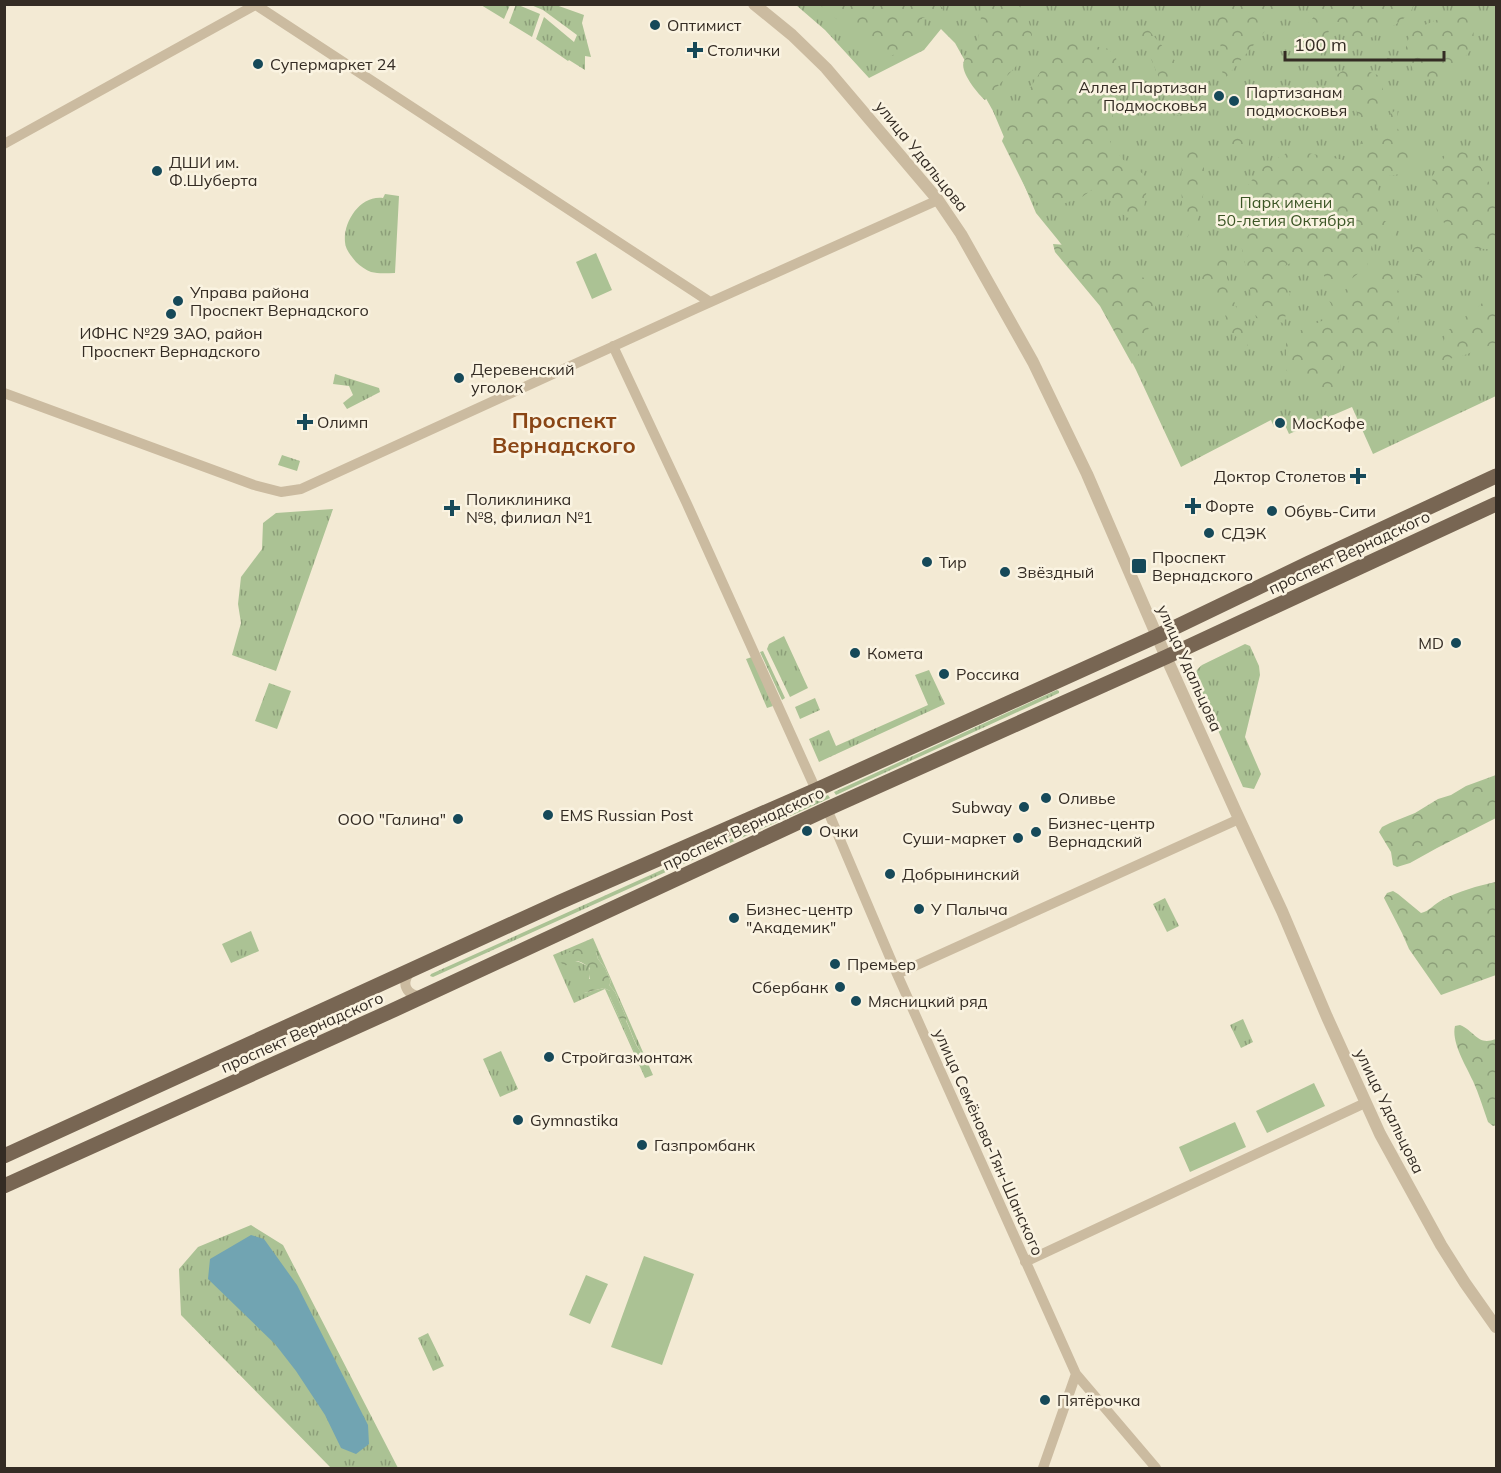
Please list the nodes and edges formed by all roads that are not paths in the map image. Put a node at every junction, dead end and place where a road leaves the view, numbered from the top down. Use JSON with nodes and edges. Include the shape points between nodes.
{"nodes":[{"id":1,"x":754,"y":4,"type":"edge"},
{"id":2,"x":256,"y":5,"type":"edge"},
{"id":3,"x":4,"y":144,"type":"edge"},
{"id":4,"x":938,"y":200,"type":"junction"},
{"id":5,"x":710,"y":302,"type":"junction"},
{"id":6,"x":613,"y":346,"type":"junction"},
{"id":7,"x":4,"y":393,"type":"edge"},
{"id":8,"x":1497,"y":476,"type":"edge"},
{"id":9,"x":1497,"y":504,"type":"edge"},
{"id":10,"x":1157,"y":636,"type":"junction"},
{"id":11,"x":1166,"y":657,"type":"junction"},
{"id":12,"x":816,"y":790,"type":"junction"},
{"id":13,"x":827,"y":808,"type":"junction"},
{"id":14,"x":1239,"y":819,"type":"junction"},
{"id":15,"x":413,"y":969,"type":"junction"},
{"id":16,"x":897,"y":974,"type":"junction"},
{"id":17,"x":425,"y":995,"type":"junction"},
{"id":18,"x":1365,"y":1103,"type":"junction"},
{"id":19,"x":4,"y":1156,"type":"edge"},
{"id":20,"x":4,"y":1186,"type":"edge"},
{"id":21,"x":1025,"y":1262,"type":"junction"},
{"id":22,"x":1497,"y":1327,"type":"edge"},
{"id":23,"x":1076,"y":1374,"type":"junction"},
{"id":24,"x":1043,"y":1468,"type":"edge"},
{"id":25,"x":1156,"y":1468,"type":"edge"}],
"edges":[{"from":1,"to":4,"type":"street","name":"улица Удальцова","via":[[826,68]]},
{"from":2,"to":3,"type":"street"},
{"from":2,"to":5,"type":"street"},
{"from":4,"to":5,"type":"street"},
{"from":4,"to":10,"type":"street","name":"улица Удальцова","via":[[1032,362],[1087,474]]},
{"from":5,"to":6,"type":"street"},
{"from":6,"to":7,"type":"street","via":[[301,489],[281,492]]},
{"from":6,"to":12,"type":"street"},
{"from":8,"to":10,"type":"main road","name":"проспект Вернадского"},
{"from":9,"to":11,"type":"main road","name":"проспект Вернадского"},
{"from":10,"to":11,"type":"street","name":"улица Удальцова"},
{"from":10,"to":12,"type":"main road","name":"проспект Вернадского"},
{"from":11,"to":13,"type":"main road","name":"проспект Вернадского"},
{"from":11,"to":14,"type":"street","name":"улица Удальцова"},
{"from":12,"to":15,"type":"main road","name":"проспект Вернадского"},
{"from":13,"to":16,"type":"street","name":"улица Семёнова-Тян-Шанского"},
{"from":13,"to":17,"type":"main road","name":"проспект Вернадского"},
{"from":14,"to":16,"type":"street"},
{"from":14,"to":18,"type":"street","name":"улица Удальцова"},
{"from":15,"to":17,"type":"street","via":[[406,976],[405,986],[415,996]]},
{"from":15,"to":19,"type":"main road","name":"проспект Вернадского"},
{"from":16,"to":21,"type":"street","name":"улица Семёнова-Тян-Шанского"},
{"from":17,"to":20,"type":"main road","name":"проспект Вернадского"},
{"from":18,"to":21,"type":"street"},
{"from":18,"to":22,"type":"street","name":"улица Удальцова","via":[[1440,1245]]},
{"from":21,"to":23,"type":"street","name":"улица Семёнова-Тян-Шанского"},
{"from":23,"to":24,"type":"street"},
{"from":23,"to":25,"type":"street","name":"улица Семёнова-Тян-Шанского"}]}
